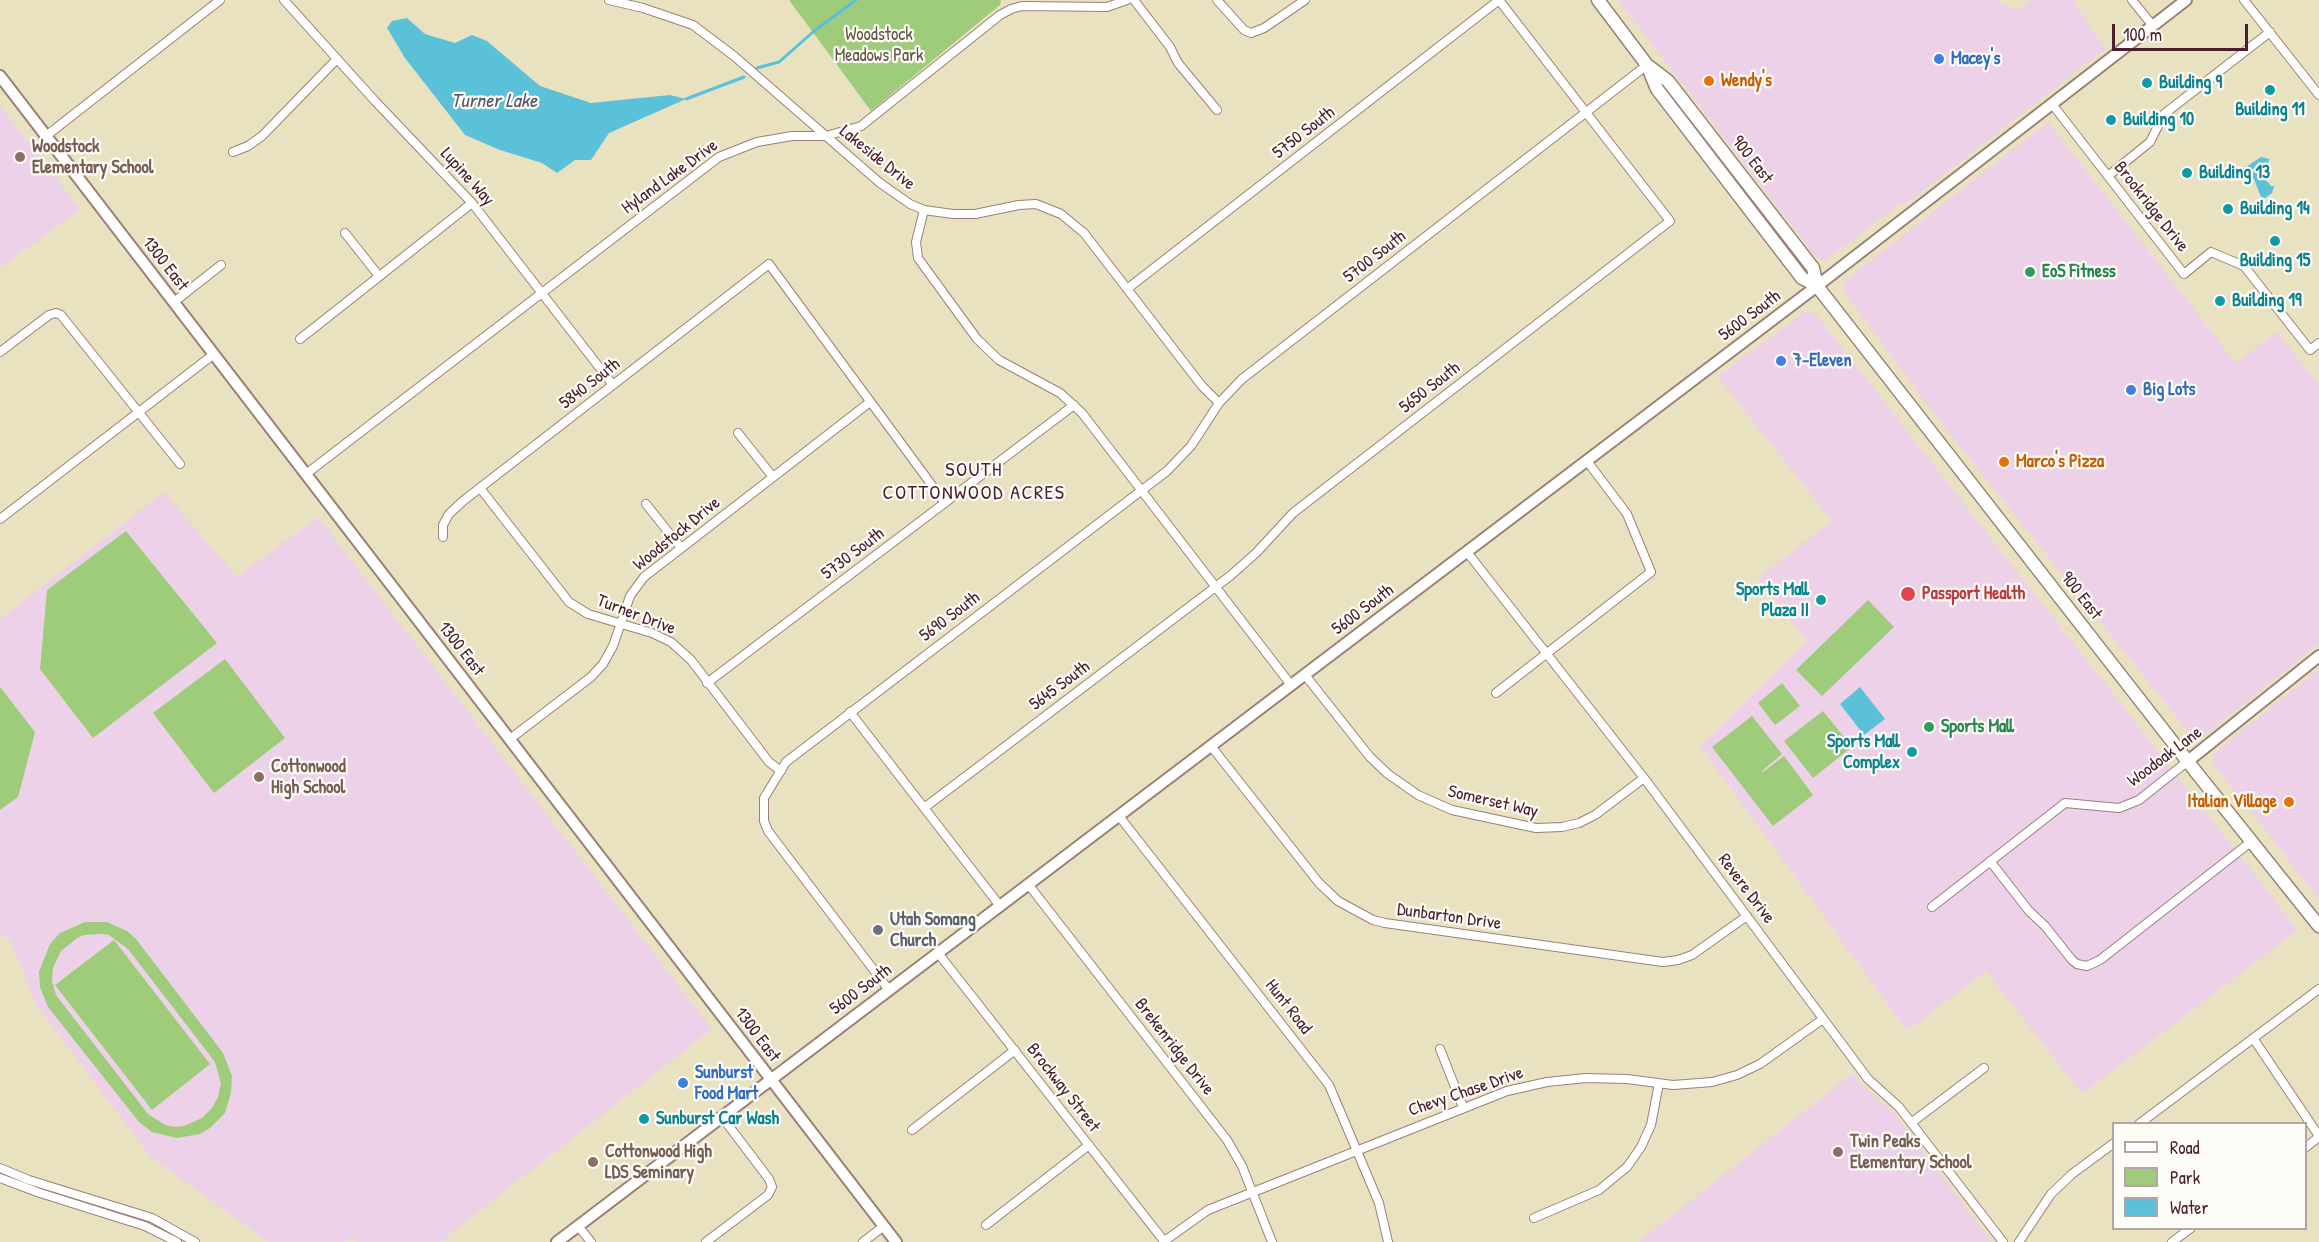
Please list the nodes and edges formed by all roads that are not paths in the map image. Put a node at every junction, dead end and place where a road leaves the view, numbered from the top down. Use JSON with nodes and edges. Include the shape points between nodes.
{"nodes":[{"id":1,"x":220,"y":0,"type":"edge"},
{"id":2,"x":284,"y":0,"type":"edge"},
{"id":3,"x":609,"y":0,"type":"edge"},
{"id":4,"x":1127,"y":0,"type":"edge"},
{"id":5,"x":1134,"y":0,"type":"edge"},
{"id":6,"x":1217,"y":0,"type":"edge"},
{"id":7,"x":1305,"y":0,"type":"edge"},
{"id":8,"x":1499,"y":0,"type":"edge"},
{"id":9,"x":1598,"y":0,"type":"edge"},
{"id":10,"x":2132,"y":0,"type":"edge"},
{"id":11,"x":2186,"y":0,"type":"edge"},
{"id":12,"x":2244,"y":0,"type":"edge"},
{"id":13,"x":618,"y":1,"type":"edge"},
{"id":14,"x":2153,"y":26,"type":"junction"},
{"id":15,"x":2270,"y":32,"type":"junction"},
{"id":16,"x":337,"y":59,"type":"junction"},
{"id":17,"x":1647,"y":64,"type":"junction"},
{"id":18,"x":0,"y":76,"type":"edge"},
{"id":19,"x":2319,"y":94,"type":"edge"},
{"id":20,"x":2052,"y":104,"type":"junction"},
{"id":21,"x":1217,"y":110,"type":"dead end"},
{"id":22,"x":1585,"y":113,"type":"junction"},
{"id":23,"x":46,"y":136,"type":"junction"},
{"id":24,"x":826,"y":136,"type":"junction"},
{"id":25,"x":233,"y":152,"type":"dead end"},
{"id":26,"x":2108,"y":176,"type":"junction"},
{"id":27,"x":472,"y":203,"type":"junction"},
{"id":28,"x":924,"y":210,"type":"junction"},
{"id":29,"x":345,"y":233,"type":"dead end"},
{"id":30,"x":221,"y":265,"type":"dead end"},
{"id":31,"x":379,"y":276,"type":"junction"},
{"id":32,"x":1817,"y":286,"type":"junction"},
{"id":33,"x":1127,"y":289,"type":"junction"},
{"id":34,"x":541,"y":292,"type":"junction"},
{"id":35,"x":174,"y":302,"type":"junction"},
{"id":36,"x":300,"y":339,"type":"dead end"},
{"id":37,"x":2319,"y":344,"type":"edge"},
{"id":38,"x":0,"y":352,"type":"edge"},
{"id":39,"x":214,"y":354,"type":"junction"},
{"id":40,"x":613,"y":385,"type":"junction"},
{"id":41,"x":870,"y":402,"type":"junction"},
{"id":42,"x":1220,"y":403,"type":"junction"},
{"id":43,"x":1074,"y":405,"type":"junction"},
{"id":44,"x":139,"y":412,"type":"junction"},
{"id":45,"x":738,"y":433,"type":"dead end"},
{"id":46,"x":1587,"y":460,"type":"junction"},
{"id":47,"x":180,"y":464,"type":"dead end"},
{"id":48,"x":306,"y":474,"type":"junction"},
{"id":49,"x":773,"y":477,"type":"junction"},
{"id":50,"x":480,"y":488,"type":"junction"},
{"id":51,"x":1141,"y":491,"type":"junction"},
{"id":52,"x":945,"y":503,"type":"junction"},
{"id":53,"x":646,"y":504,"type":"dead end"},
{"id":54,"x":0,"y":519,"type":"edge"},
{"id":55,"x":443,"y":537,"type":"dead end"},
{"id":56,"x":681,"y":548,"type":"junction"},
{"id":57,"x":1467,"y":552,"type":"junction"},
{"id":58,"x":1216,"y":587,"type":"junction"},
{"id":59,"x":620,"y":624,"type":"junction"},
{"id":60,"x":1546,"y":654,"type":"junction"},
{"id":61,"x":2319,"y":656,"type":"edge"},
{"id":62,"x":1305,"y":675,"type":"junction"},
{"id":63,"x":707,"y":683,"type":"junction"},
{"id":64,"x":1291,"y":685,"type":"junction"},
{"id":65,"x":1496,"y":693,"type":"dead end"},
{"id":66,"x":850,"y":712,"type":"junction"},
{"id":67,"x":510,"y":739,"type":"junction"},
{"id":68,"x":1211,"y":746,"type":"junction"},
{"id":69,"x":2188,"y":761,"type":"junction"},
{"id":70,"x":780,"y":771,"type":"junction"},
{"id":71,"x":1644,"y":778,"type":"junction"},
{"id":72,"x":924,"y":808,"type":"junction"},
{"id":73,"x":1119,"y":816,"type":"junction"},
{"id":74,"x":2252,"y":841,"type":"junction"},
{"id":75,"x":1990,"y":861,"type":"junction"},
{"id":76,"x":1028,"y":884,"type":"junction"},
{"id":77,"x":1000,"y":906,"type":"junction"},
{"id":78,"x":1932,"y":907,"type":"dead end"},
{"id":79,"x":1748,"y":915,"type":"junction"},
{"id":80,"x":2319,"y":926,"type":"edge"},
{"id":81,"x":938,"y":953,"type":"junction"},
{"id":82,"x":2319,"y":989,"type":"edge"},
{"id":83,"x":889,"y":990,"type":"junction"},
{"id":84,"x":1823,"y":1019,"type":"junction"},
{"id":85,"x":2253,"y":1038,"type":"junction"},
{"id":86,"x":1440,"y":1049,"type":"dead end"},
{"id":87,"x":1015,"y":1050,"type":"junction"},
{"id":88,"x":1984,"y":1068,"type":"dead end"},
{"id":89,"x":771,"y":1080,"type":"junction"},
{"id":90,"x":1659,"y":1083,"type":"junction"},
{"id":91,"x":1463,"y":1107,"type":"junction"},
{"id":92,"x":722,"y":1118,"type":"junction"},
{"id":93,"x":2142,"y":1122,"type":"edge"},
{"id":94,"x":1911,"y":1123,"type":"junction"},
{"id":95,"x":912,"y":1130,"type":"dead end"},
{"id":96,"x":2319,"y":1137,"type":"edge"},
{"id":97,"x":2112,"y":1144,"type":"edge"},
{"id":98,"x":1089,"y":1145,"type":"junction"},
{"id":99,"x":2307,"y":1146,"type":"edge"},
{"id":100,"x":1357,"y":1149,"type":"junction"},
{"id":101,"x":0,"y":1168,"type":"edge"},
{"id":102,"x":0,"y":1178,"type":"edge"},
{"id":103,"x":1252,"y":1192,"type":"junction"},
{"id":104,"x":1534,"y":1218,"type":"dead end"},
{"id":105,"x":986,"y":1225,"type":"dead end"},
{"id":106,"x":578,"y":1226,"type":"junction"},
{"id":107,"x":884,"y":1226,"type":"junction"},
{"id":108,"x":2188,"y":1230,"type":"edge"},
{"id":109,"x":177,"y":1242,"type":"edge"},
{"id":110,"x":195,"y":1242,"type":"edge"},
{"id":111,"x":557,"y":1242,"type":"edge"},
{"id":112,"x":591,"y":1242,"type":"edge"},
{"id":113,"x":706,"y":1242,"type":"edge"},
{"id":114,"x":863,"y":1242,"type":"edge"},
{"id":115,"x":896,"y":1242,"type":"edge"},
{"id":116,"x":1163,"y":1242,"type":"edge"},
{"id":117,"x":1272,"y":1242,"type":"edge"},
{"id":118,"x":1388,"y":1242,"type":"edge"},
{"id":119,"x":2003,"y":1242,"type":"edge"},
{"id":120,"x":2019,"y":1242,"type":"edge"},
{"id":121,"x":2172,"y":1242,"type":"edge"}],
"edges":[{"from":1,"to":23,"type":"street"},
{"from":2,"to":16,"type":"street","name":"Lupine Way"},
{"from":3,"to":13,"type":"street","name":"Lakeside Drive"},
{"from":4,"to":24,"type":"street","name":"Hyland Lake Drive","via":[[1107,7],[1011,9],[861,126]]},
{"from":5,"to":21,"type":"street"},
{"from":6,"to":7,"type":"street","via":[[1251,33]]},
{"from":8,"to":22,"type":"street"},
{"from":8,"to":33,"type":"street","name":"5750 South"},
{"from":9,"to":17,"type":"main road","name":"900 East"},
{"from":10,"to":14,"type":"street"},
{"from":11,"to":14,"type":"main road","name":"5600 South"},
{"from":12,"to":15,"type":"street"},
{"from":13,"to":24,"type":"street","name":"Lakeside Drive","via":[[693,25]]},
{"from":14,"to":20,"type":"main road","name":"5600 South"},
{"from":15,"to":19,"type":"street"},
{"from":15,"to":26,"type":"street","via":[[2164,114],[2145,148]]},
{"from":16,"to":25,"type":"street","via":[[262,136]]},
{"from":16,"to":27,"type":"street","name":"Lupine Way"},
{"from":17,"to":22,"type":"street","name":"5700 South"},
{"from":17,"to":32,"type":"main road","name":"900 East","via":[[1668,81],[1799,249],[1813,268]]},
{"from":18,"to":23,"type":"main road","name":"1300 East"},
{"from":20,"to":26,"type":"street","name":"Brookridge Drive"},
{"from":20,"to":32,"type":"main road","name":"5600 South"},
{"from":22,"to":42,"type":"street","name":"5700 South","via":[[1242,379]]},
{"from":22,"to":58,"type":"street","name":"5650 South","via":[[1670,221],[1293,513],[1242,567]]},
{"from":23,"to":35,"type":"main road","name":"1300 East"},
{"from":24,"to":28,"type":"street","name":"Lakeside Drive","via":[[894,194]]},
{"from":24,"to":34,"type":"street","name":"Hyland Lake Drive","via":[[775,138],[719,157]]},
{"from":26,"to":37,"type":"street","name":"Brookridge Drive","via":[[2184,274],[2211,252],[2244,266],[2310,350]]},
{"from":27,"to":31,"type":"street"},
{"from":27,"to":34,"type":"street","name":"Lupine Way"},
{"from":28,"to":33,"type":"street","name":"Lakeside Drive","via":[[975,214],[1019,205],[1049,208],[1075,224]]},
{"from":28,"to":43,"type":"street","via":[[916,242],[918,258],[977,339],[999,360],[1043,382]]},
{"from":29,"to":31,"type":"street"},
{"from":30,"to":35,"type":"street"},
{"from":31,"to":36,"type":"street"},
{"from":32,"to":46,"type":"main road","name":"5600 South"},
{"from":32,"to":69,"type":"main road","name":"900 East"},
{"from":33,"to":42,"type":"street","name":"Lakeside Drive","via":[[1202,386]]},
{"from":34,"to":40,"type":"street","name":"Lupine Way"},
{"from":34,"to":48,"type":"street","name":"Hyland Lake Drive"},
{"from":35,"to":39,"type":"main road","name":"1300 East"},
{"from":38,"to":44,"type":"street","via":[[56,313],[70,324]]},
{"from":39,"to":44,"type":"street"},
{"from":39,"to":48,"type":"main road","name":"1300 East"},
{"from":40,"to":41,"type":"street","name":"5840 South","via":[[769,264]]},
{"from":40,"to":50,"type":"street","name":"5840 South"},
{"from":41,"to":49,"type":"street","name":"Woodstock Drive"},
{"from":41,"to":52,"type":"street"},
{"from":42,"to":51,"type":"street","name":"5700 South","via":[[1181,458]]},
{"from":43,"to":51,"type":"street"},
{"from":43,"to":52,"type":"street","name":"5730 South"},
{"from":44,"to":47,"type":"street"},
{"from":44,"to":54,"type":"street"},
{"from":45,"to":49,"type":"street"},
{"from":46,"to":57,"type":"main road","name":"5600 South"},
{"from":46,"to":60,"type":"street","via":[[1628,514],[1651,572]]},
{"from":48,"to":67,"type":"main road","name":"1300 East"},
{"from":49,"to":56,"type":"street","name":"Woodstock Drive"},
{"from":50,"to":55,"type":"street","name":"5840 South","via":[[449,514],[443,525]]},
{"from":50,"to":59,"type":"street","name":"Turner Drive","via":[[569,602],[588,614]]},
{"from":51,"to":58,"type":"street"},
{"from":51,"to":66,"type":"street","name":"5690 South"},
{"from":52,"to":63,"type":"street","name":"5730 South"},
{"from":53,"to":56,"type":"street"},
{"from":56,"to":59,"type":"street","name":"Woodstock Drive","via":[[637,586]]},
{"from":57,"to":60,"type":"street","name":"Revere Drive"},
{"from":57,"to":62,"type":"main road","name":"5600 South"},
{"from":58,"to":64,"type":"street"},
{"from":58,"to":72,"type":"street","name":"5645 South"},
{"from":59,"to":63,"type":"street","name":"Turner Drive","via":[[671,642],[691,660]]},
{"from":59,"to":67,"type":"street","name":"Woodstock Drive","via":[[613,646],[591,677]]},
{"from":60,"to":65,"type":"street"},
{"from":60,"to":71,"type":"street","name":"Revere Drive"},
{"from":61,"to":69,"type":"main road","name":"Woodoak Lane"},
{"from":62,"to":64,"type":"main road","name":"5600 South"},
{"from":62,"to":71,"type":"street","name":"Somerset Way","via":[[1379,766],[1418,795],[1452,810],[1536,828],[1562,827],[1595,815]]},
{"from":63,"to":70,"type":"street","name":"Turner Drive"},
{"from":64,"to":68,"type":"main road","name":"5600 South"},
{"from":66,"to":70,"type":"street","name":"5690 South","via":[[793,756]]},
{"from":66,"to":72,"type":"street"},
{"from":67,"to":89,"type":"main road","name":"1300 East"},
{"from":68,"to":73,"type":"main road","name":"5600 South"},
{"from":68,"to":79,"type":"street","name":"Dunbarton Drive","via":[[1319,883],[1344,905],[1373,920],[1664,962],[1692,955]]},
{"from":69,"to":74,"type":"main road","name":"900 East"},
{"from":69,"to":75,"type":"street","name":"Woodoak Lane","via":[[2139,800],[2119,808],[2065,803]]},
{"from":70,"to":83,"type":"street","name":"5690 South","via":[[764,798],[768,831]]},
{"from":71,"to":79,"type":"street","name":"Revere Drive"},
{"from":72,"to":77,"type":"street"},
{"from":73,"to":76,"type":"main road","name":"5600 South"},
{"from":73,"to":100,"type":"street","name":"Hunt Road","via":[[1324,1078]]},
{"from":74,"to":75,"type":"street","via":[[2100,960],[2083,966],[2074,963]]},
{"from":74,"to":80,"type":"main road","name":"900 East"},
{"from":75,"to":78,"type":"street","name":"Woodoak Lane"},
{"from":76,"to":77,"type":"main road","name":"5600 South"},
{"from":76,"to":103,"type":"street","name":"Brekenridge Drive","via":[[1218,1128],[1235,1153]]},
{"from":77,"to":81,"type":"main road","name":"5600 South"},
{"from":79,"to":84,"type":"street","name":"Revere Drive"},
{"from":81,"to":83,"type":"main road","name":"5600 South"},
{"from":81,"to":87,"type":"street","name":"Brockway Street"},
{"from":82,"to":85,"type":"street"},
{"from":83,"to":89,"type":"main road","name":"5600 South"},
{"from":84,"to":90,"type":"street","name":"Chevy Chase Drive","via":[[1771,1058],[1737,1075],[1699,1084]]},
{"from":84,"to":94,"type":"street","name":"Revere Drive","via":[[1868,1079],[1895,1102]]},
{"from":85,"to":93,"type":"street"},
{"from":85,"to":96,"type":"street"},
{"from":86,"to":91,"type":"street"},
{"from":87,"to":95,"type":"street"},
{"from":87,"to":98,"type":"street","name":"Brockway Street"},
{"from":88,"to":94,"type":"street"},
{"from":89,"to":92,"type":"main road","name":"5600 South"},
{"from":89,"to":107,"type":"main road","name":"1300 East"},
{"from":90,"to":91,"type":"street","name":"Chevy Chase Drive","via":[[1567,1079],[1507,1091]]},
{"from":90,"to":104,"type":"street","via":[[1651,1125],[1627,1167],[1599,1190]]},
{"from":91,"to":100,"type":"street","name":"Chevy Chase Drive"},
{"from":92,"to":106,"type":"main road","name":"5600 South"},
{"from":92,"to":113,"type":"street","via":[[772,1187],[768,1195]]},
{"from":94,"to":119,"type":"street","name":"Revere Drive"},
{"from":96,"to":99,"type":"street"},
{"from":97,"to":120,"type":"street","via":[[2051,1194]]},
{"from":98,"to":105,"type":"street"},
{"from":98,"to":116,"type":"street","name":"Brockway Street"},
{"from":100,"to":103,"type":"street","name":"Chevy Chase Drive"},
{"from":100,"to":118,"type":"street","name":"Hunt Road","via":[[1379,1203]]},
{"from":101,"to":110,"type":"street","via":[[152,1218]]},
{"from":102,"to":109,"type":"street","via":[[145,1226]]},
{"from":103,"to":116,"type":"street","name":"Chevy Chase Drive","via":[[1201,1214]]},
{"from":103,"to":117,"type":"street","name":"Brekenridge Drive"},
{"from":106,"to":111,"type":"main road","name":"5600 South"},
{"from":106,"to":112,"type":"street"},
{"from":107,"to":114,"type":"street"},
{"from":107,"to":115,"type":"main road","name":"1300 East"},
{"from":108,"to":121,"type":"street"}]}
